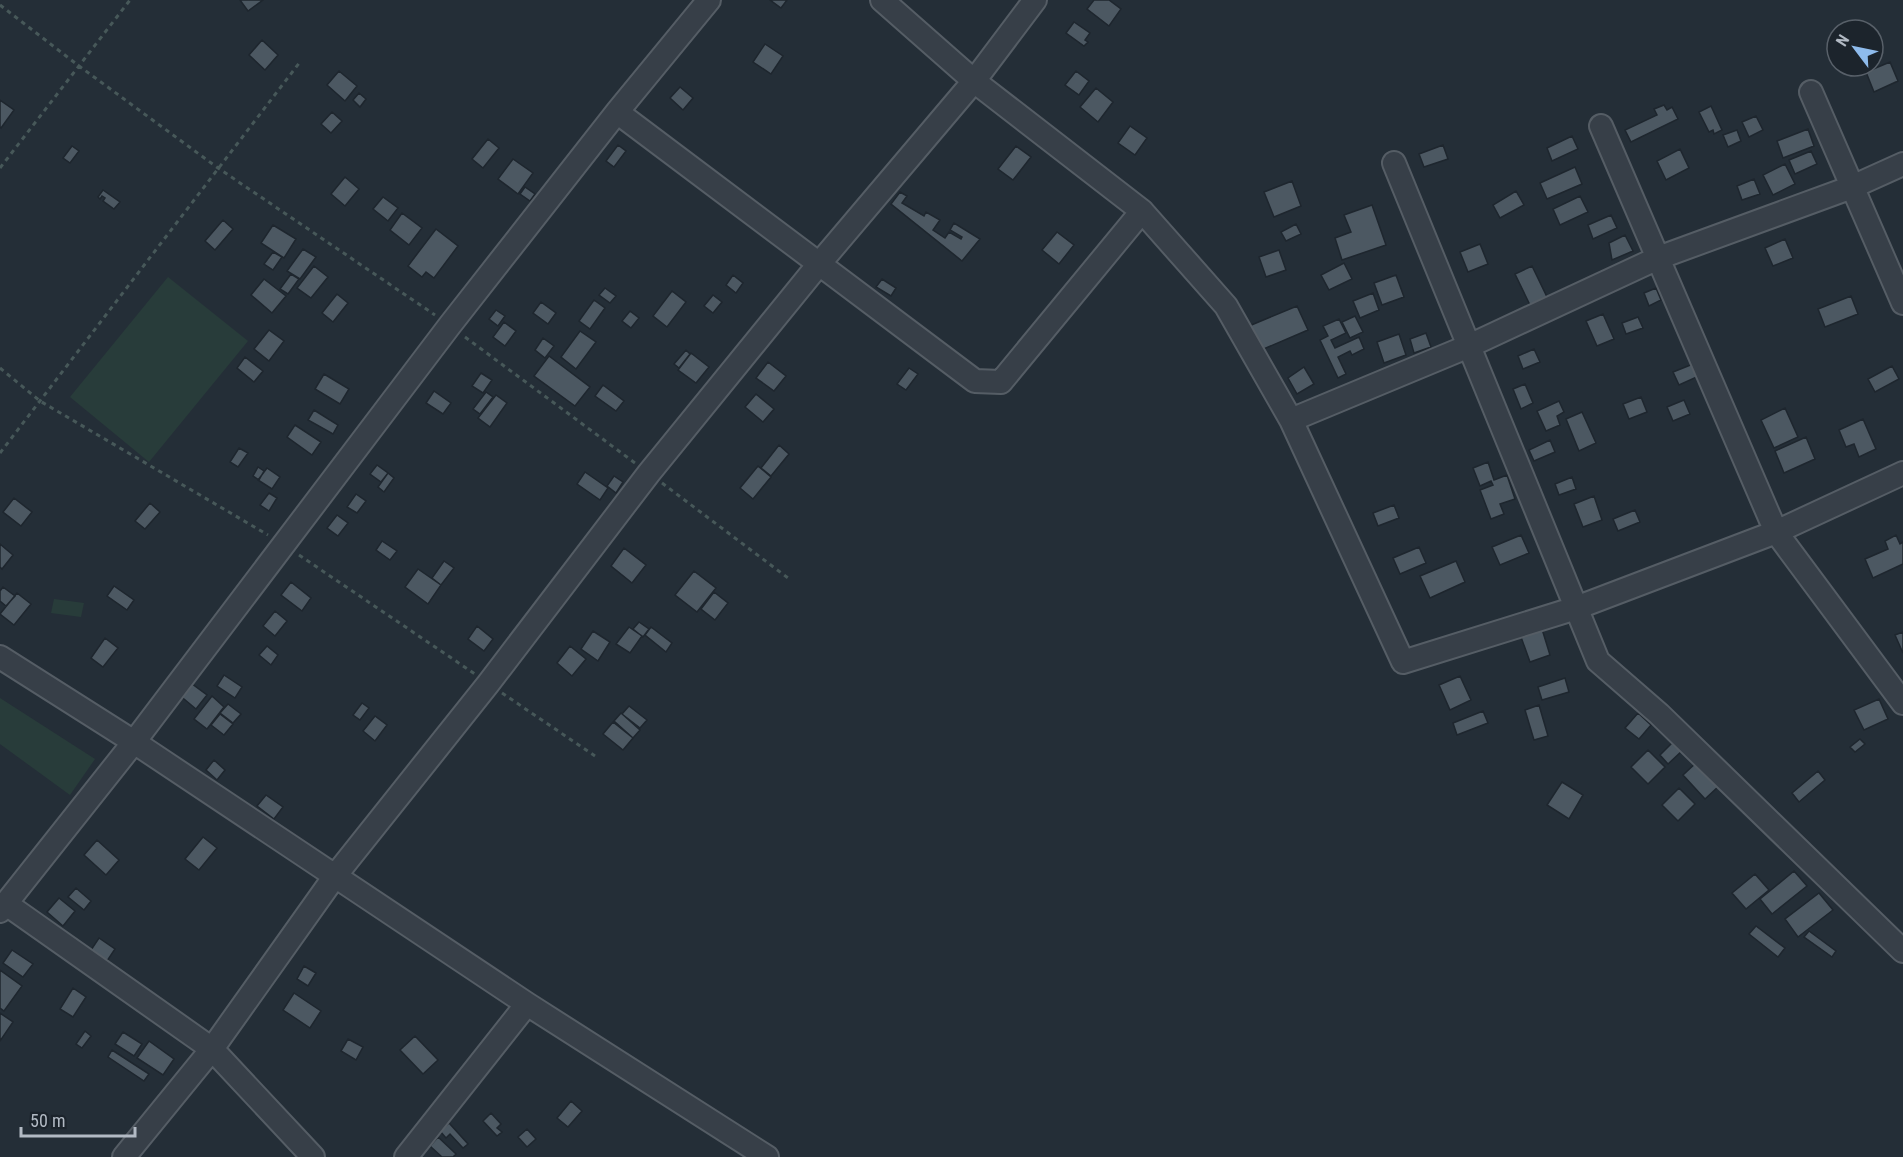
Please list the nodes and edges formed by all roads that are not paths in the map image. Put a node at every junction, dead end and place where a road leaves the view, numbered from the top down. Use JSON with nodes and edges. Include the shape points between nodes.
{"nodes":[{"id":1,"x":709,"y":0,"type":"edge"},
{"id":2,"x":882,"y":0,"type":"edge"},
{"id":3,"x":1035,"y":0,"type":"edge"},
{"id":4,"x":974,"y":81,"type":"junction"},
{"id":5,"x":1811,"y":92,"type":"dead end"},
{"id":6,"x":617,"y":112,"type":"junction"},
{"id":7,"x":1601,"y":126,"type":"dead end"},
{"id":8,"x":1394,"y":163,"type":"dead end"},
{"id":9,"x":1903,"y":164,"type":"edge"},
{"id":10,"x":1852,"y":187,"type":"junction"},
{"id":11,"x":1142,"y":211,"type":"junction"},
{"id":12,"x":1658,"y":258,"type":"junction"},
{"id":13,"x":819,"y":264,"type":"junction"},
{"id":14,"x":1903,"y":303,"type":"edge"},
{"id":15,"x":1468,"y":346,"type":"junction"},
{"id":16,"x":1291,"y":420,"type":"junction"},
{"id":17,"x":1903,"y":473,"type":"edge"},
{"id":18,"x":1776,"y":532,"type":"junction"},
{"id":19,"x":1576,"y":608,"type":"junction"},
{"id":20,"x":0,"y":657,"type":"edge"},
{"id":21,"x":1903,"y":703,"type":"edge"},
{"id":22,"x":134,"y":742,"type":"junction"},
{"id":23,"x":335,"y":876,"type":"junction"},
{"id":24,"x":3,"y":907,"type":"edge"},
{"id":25,"x":1903,"y":951,"type":"edge"},
{"id":26,"x":527,"y":1004,"type":"junction"},
{"id":27,"x":212,"y":1049,"type":"junction"},
{"id":28,"x":124,"y":1157,"type":"edge"},
{"id":29,"x":313,"y":1157,"type":"edge"},
{"id":30,"x":406,"y":1157,"type":"edge"},
{"id":31,"x":767,"y":1157,"type":"edge"}],
"edges":[{"from":1,"to":6,"type":"street"},
{"from":2,"to":4,"type":"street"},
{"from":3,"to":4,"type":"street"},
{"from":4,"to":11,"type":"street"},
{"from":4,"to":13,"type":"street"},
{"from":5,"to":10,"type":"street"},
{"from":6,"to":13,"type":"street"},
{"from":6,"to":22,"type":"street"},
{"from":7,"to":12,"type":"street"},
{"from":8,"to":15,"type":"street"},
{"from":9,"to":10,"type":"street"},
{"from":10,"to":12,"type":"street"},
{"from":10,"to":14,"type":"street"},
{"from":11,"to":13,"type":"street","via":[[1001,382],[975,381]]},
{"from":11,"to":16,"type":"street","via":[[1226,306]]},
{"from":12,"to":15,"type":"street"},
{"from":12,"to":18,"type":"street"},
{"from":13,"to":23,"type":"street","via":[[649,473]]},
{"from":15,"to":16,"type":"street"},
{"from":15,"to":19,"type":"street"},
{"from":16,"to":19,"type":"street","via":[[1403,662]]},
{"from":17,"to":18,"type":"street"},
{"from":18,"to":19,"type":"street"},
{"from":18,"to":21,"type":"street"},
{"from":19,"to":25,"type":"street","via":[[1598,662],[1659,714]]},
{"from":20,"to":22,"type":"street"},
{"from":22,"to":23,"type":"street"},
{"from":22,"to":24,"type":"street"},
{"from":23,"to":26,"type":"street"},
{"from":23,"to":27,"type":"street"},
{"from":24,"to":27,"type":"street"},
{"from":26,"to":30,"type":"street"},
{"from":26,"to":31,"type":"street"},
{"from":27,"to":28,"type":"street"},
{"from":27,"to":29,"type":"street"}]}
